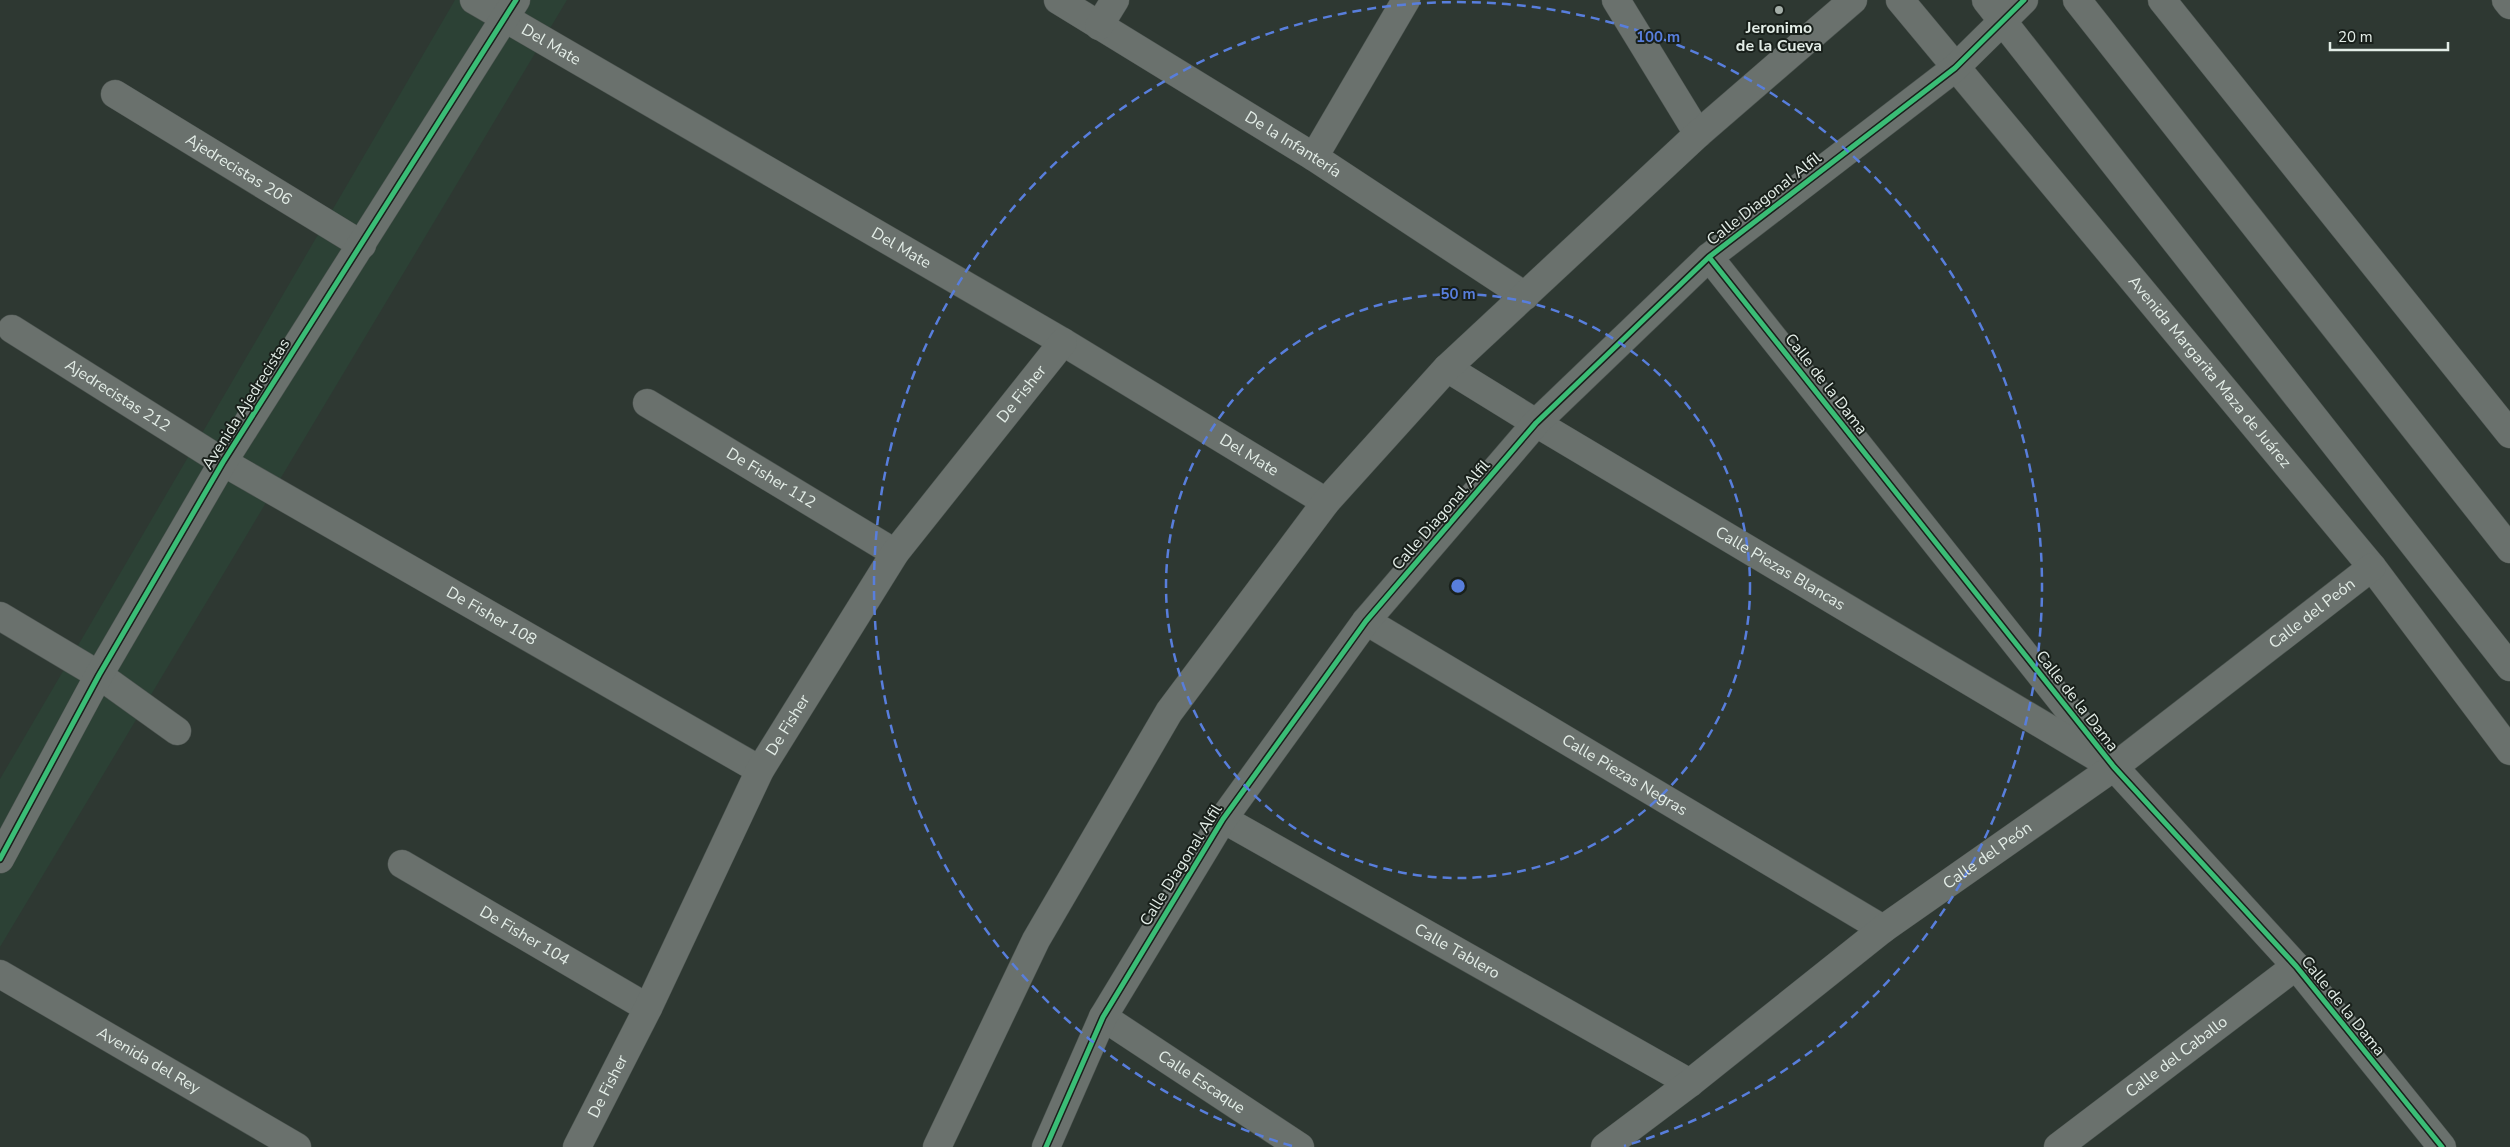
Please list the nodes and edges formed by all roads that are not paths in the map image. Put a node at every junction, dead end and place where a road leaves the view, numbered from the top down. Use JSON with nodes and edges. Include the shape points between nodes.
{"nodes":[{"id":1,"x":474,"y":0,"type":"edge"},
{"id":2,"x":1058,"y":0,"type":"edge"},
{"id":3,"x":1115,"y":0,"type":"edge"},
{"id":4,"x":1406,"y":0,"type":"edge"},
{"id":5,"x":1616,"y":0,"type":"edge"},
{"id":6,"x":1853,"y":0,"type":"edge"},
{"id":7,"x":1900,"y":0,"type":"edge"},
{"id":8,"x":2024,"y":0,"type":"edge"},
{"id":9,"x":2076,"y":0,"type":"edge"},
{"id":10,"x":2162,"y":0,"type":"edge"},
{"id":11,"x":2506,"y":0,"type":"edge"},
{"id":12,"x":2510,"y":5,"type":"edge"},
{"id":13,"x":510,"y":9,"type":"edge"},
{"id":14,"x":1994,"y":11,"type":"edge"},
{"id":15,"x":1099,"y":26,"type":"junction"},
{"id":16,"x":1955,"y":68,"type":"junction"},
{"id":17,"x":115,"y":94,"type":"dead end"},
{"id":18,"x":1698,"y":134,"type":"junction"},
{"id":19,"x":1314,"y":157,"type":"junction"},
{"id":20,"x":362,"y":245,"type":"junction"},
{"id":21,"x":1709,"y":257,"type":"junction"},
{"id":22,"x":1525,"y":296,"type":"junction"},
{"id":23,"x":12,"y":330,"type":"dead end"},
{"id":24,"x":1062,"y":342,"type":"junction"},
{"id":25,"x":1447,"y":368,"type":"junction"},
{"id":26,"x":647,"y":403,"type":"dead end"},
{"id":27,"x":1536,"y":423,"type":"junction"},
{"id":28,"x":2510,"y":434,"type":"edge"},
{"id":29,"x":223,"y":462,"type":"junction"},
{"id":30,"x":1326,"y":502,"type":"junction"},
{"id":31,"x":2510,"y":549,"type":"edge"},
{"id":32,"x":895,"y":553,"type":"junction"},
{"id":33,"x":2372,"y":567,"type":"junction"},
{"id":34,"x":0,"y":616,"type":"edge"},
{"id":35,"x":1366,"y":621,"type":"junction"},
{"id":36,"x":2510,"y":667,"type":"edge"},
{"id":37,"x":99,"y":675,"type":"junction"},
{"id":38,"x":177,"y":732,"type":"dead end"},
{"id":39,"x":2510,"y":751,"type":"edge"},
{"id":40,"x":2114,"y":767,"type":"junction"},
{"id":41,"x":760,"y":770,"type":"junction"},
{"id":42,"x":1222,"y":819,"type":"junction"},
{"id":43,"x":0,"y":858,"type":"edge"},
{"id":44,"x":402,"y":864,"type":"dead end"},
{"id":45,"x":1883,"y":929,"type":"junction"},
{"id":46,"x":2296,"y":966,"type":"junction"},
{"id":47,"x":0,"y":974,"type":"edge"},
{"id":48,"x":648,"y":1008,"type":"junction"},
{"id":49,"x":1103,"y":1016,"type":"junction"},
{"id":50,"x":1690,"y":1083,"type":"junction"},
{"id":51,"x":297,"y":1147,"type":"edge"},
{"id":52,"x":577,"y":1147,"type":"edge"},
{"id":53,"x":937,"y":1147,"type":"edge"},
{"id":54,"x":1046,"y":1147,"type":"edge"},
{"id":55,"x":1300,"y":1147,"type":"edge"},
{"id":56,"x":1606,"y":1147,"type":"edge"},
{"id":57,"x":2058,"y":1147,"type":"edge"},
{"id":58,"x":2442,"y":1147,"type":"edge"}],
"edges":[{"from":1,"to":13,"type":"street","name":"Del Mate"},
{"from":2,"to":15,"type":"street","name":"De la Infantería"},
{"from":3,"to":15,"type":"street"},
{"from":4,"to":19,"type":"street"},
{"from":5,"to":18,"type":"street"},
{"from":6,"to":18,"type":"street"},
{"from":7,"to":16,"type":"street","name":"Avenida Margarita Maza de Juárez"},
{"from":8,"to":14,"type":"street","name":"Calle Diagonal Alfil"},
{"from":9,"to":31,"type":"street"},
{"from":10,"to":28,"type":"street"},
{"from":11,"to":12,"type":"street"},
{"from":13,"to":20,"type":"street","name":"Avenida Ajedrecistas"},
{"from":13,"to":24,"type":"street","name":"Del Mate"},
{"from":14,"to":16,"type":"street","name":"Calle Diagonal Alfil"},
{"from":14,"to":36,"type":"street"},
{"from":15,"to":19,"type":"street","name":"De la Infantería"},
{"from":16,"to":21,"type":"street","name":"Calle Diagonal Alfil"},
{"from":16,"to":33,"type":"street","name":"Avenida Margarita Maza de Juárez"},
{"from":17,"to":20,"type":"street","name":"Ajedrecistas 206"},
{"from":18,"to":22,"type":"street"},
{"from":19,"to":22,"type":"street","name":"De la Infantería"},
{"from":20,"to":29,"type":"street","name":"Avenida Ajedrecistas"},
{"from":21,"to":27,"type":"street","name":"Calle Diagonal Alfil"},
{"from":21,"to":40,"type":"street","name":"Calle de la Dama"},
{"from":22,"to":25,"type":"street"},
{"from":23,"to":29,"type":"street","name":"Ajedrecistas 212"},
{"from":24,"to":30,"type":"street","name":"Del Mate"},
{"from":24,"to":32,"type":"street","name":"De Fisher"},
{"from":25,"to":27,"type":"street","name":"Calle Piezas Blancas"},
{"from":25,"to":30,"type":"street"},
{"from":26,"to":32,"type":"street","name":"De Fisher 112"},
{"from":27,"to":35,"type":"street","name":"Calle Diagonal Alfil"},
{"from":27,"to":40,"type":"street","name":"Calle Piezas Blancas"},
{"from":29,"to":37,"type":"street","name":"Avenida Ajedrecistas"},
{"from":29,"to":41,"type":"street","name":"De Fisher 108"},
{"from":30,"to":53,"type":"street","via":[[1169,712],[1036,940]]},
{"from":32,"to":41,"type":"street","name":"De Fisher"},
{"from":33,"to":39,"type":"street","name":"Avenida Margarita Maza de Juárez"},
{"from":33,"to":40,"type":"street","name":"Calle del Peón"},
{"from":34,"to":37,"type":"street"},
{"from":35,"to":42,"type":"street","name":"Calle Diagonal Alfil"},
{"from":35,"to":45,"type":"street","name":"Calle Piezas Negras"},
{"from":37,"to":38,"type":"street"},
{"from":37,"to":43,"type":"street","name":"Avenida Ajedrecistas"},
{"from":40,"to":45,"type":"street","name":"Calle del Peón"},
{"from":40,"to":46,"type":"street","name":"Calle de la Dama"},
{"from":41,"to":48,"type":"street","name":"De Fisher"},
{"from":42,"to":49,"type":"street","name":"Calle Diagonal Alfil"},
{"from":42,"to":50,"type":"street","name":"Calle Tablero"},
{"from":44,"to":48,"type":"street","name":"De Fisher 104"},
{"from":45,"to":50,"type":"street","name":"Calle del Peón"},
{"from":46,"to":57,"type":"street","name":"Calle del Caballo"},
{"from":46,"to":58,"type":"street","name":"Calle de la Dama"},
{"from":47,"to":51,"type":"street","name":"Avenida del Rey"},
{"from":48,"to":52,"type":"street","name":"De Fisher"},
{"from":49,"to":54,"type":"street","name":"Calle Diagonal Alfil"},
{"from":49,"to":55,"type":"street","name":"Calle Escaque"},
{"from":50,"to":56,"type":"street","name":"Calle del Peón"}]}
